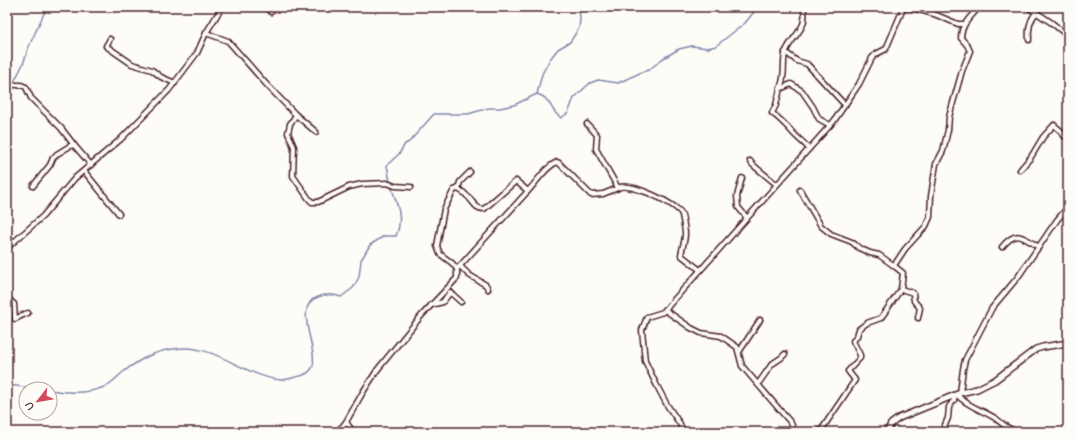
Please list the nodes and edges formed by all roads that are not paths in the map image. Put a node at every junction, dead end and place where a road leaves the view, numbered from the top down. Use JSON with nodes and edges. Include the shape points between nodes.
{"nodes":[{"id":1,"x":222,"y":7,"type":"edge"},
{"id":2,"x":265,"y":7,"type":"edge"},
{"id":3,"x":803,"y":7,"type":"edge"},
{"id":4,"x":907,"y":7,"type":"edge"},
{"id":5,"x":928,"y":7,"type":"edge"},
{"id":6,"x":1028,"y":7,"type":"edge"},
{"id":7,"x":976,"y":8,"type":"edge"},
{"id":8,"x":271,"y":12,"type":"dead end"},
{"id":9,"x":1037,"y":12,"type":"junction"},
{"id":10,"x":926,"y":13,"type":"junction"},
{"id":11,"x":964,"y":24,"type":"junction"},
{"id":12,"x":206,"y":33,"type":"junction"},
{"id":13,"x":1068,"y":36,"type":"edge"},
{"id":14,"x":110,"y":39,"type":"dead end"},
{"id":15,"x":1029,"y":40,"type":"dead end"},
{"id":16,"x":785,"y":52,"type":"junction"},
{"id":17,"x":175,"y":83,"type":"junction"},
{"id":18,"x":7,"y":85,"type":"edge"},
{"id":19,"x":780,"y":90,"type":"junction"},
{"id":20,"x":844,"y":105,"type":"junction"},
{"id":21,"x":296,"y":115,"type":"junction"},
{"id":22,"x":587,"y":124,"type":"dead end"},
{"id":23,"x":830,"y":125,"type":"junction"},
{"id":24,"x":316,"y":132,"type":"dead end"},
{"id":25,"x":1068,"y":136,"type":"edge"},
{"id":26,"x":74,"y":145,"type":"junction"},
{"id":27,"x":809,"y":149,"type":"junction"},
{"id":28,"x":750,"y":161,"type":"dead end"},
{"id":29,"x":91,"y":165,"type":"junction"},
{"id":30,"x":84,"y":170,"type":"junction"},
{"id":31,"x":1020,"y":170,"type":"dead end"},
{"id":32,"x":470,"y":172,"type":"dead end"},
{"id":33,"x":742,"y":178,"type":"dead end"},
{"id":34,"x":776,"y":184,"type":"junction"},
{"id":35,"x":33,"y":186,"type":"dead end"},
{"id":36,"x":411,"y":187,"type":"dead end"},
{"id":37,"x":618,"y":188,"type":"junction"},
{"id":38,"x":458,"y":189,"type":"junction"},
{"id":39,"x":800,"y":190,"type":"dead end"},
{"id":40,"x":528,"y":191,"type":"junction"},
{"id":41,"x":1068,"y":207,"type":"edge"},
{"id":42,"x":119,"y":214,"type":"dead end"},
{"id":43,"x":747,"y":218,"type":"junction"},
{"id":44,"x":1002,"y":247,"type":"dead end"},
{"id":45,"x":1038,"y":247,"type":"junction"},
{"id":46,"x":7,"y":248,"type":"edge"},
{"id":47,"x":893,"y":265,"type":"junction"},
{"id":48,"x":459,"y":268,"type":"junction"},
{"id":49,"x":700,"y":270,"type":"junction"},
{"id":50,"x":488,"y":289,"type":"dead end"},
{"id":51,"x":901,"y":289,"type":"junction"},
{"id":52,"x":7,"y":298,"type":"edge"},
{"id":53,"x":462,"y":302,"type":"dead end"},
{"id":54,"x":431,"y":305,"type":"junction"},
{"id":55,"x":665,"y":310,"type":"junction"},
{"id":56,"x":28,"y":313,"type":"dead end"},
{"id":57,"x":918,"y":318,"type":"dead end"},
{"id":58,"x":760,"y":320,"type":"dead end"},
{"id":59,"x":1068,"y":343,"type":"edge"},
{"id":60,"x":739,"y":352,"type":"junction"},
{"id":61,"x":785,"y":354,"type":"dead end"},
{"id":62,"x":758,"y":384,"type":"junction"},
{"id":63,"x":957,"y":394,"type":"junction"},
{"id":64,"x":346,"y":422,"type":"junction"},
{"id":65,"x":335,"y":432,"type":"edge"},
{"id":66,"x":354,"y":432,"type":"edge"},
{"id":67,"x":683,"y":432,"type":"edge"},
{"id":68,"x":790,"y":432,"type":"edge"},
{"id":69,"x":820,"y":432,"type":"edge"},
{"id":70,"x":887,"y":432,"type":"edge"},
{"id":71,"x":942,"y":432,"type":"edge"},
{"id":72,"x":1014,"y":432,"type":"edge"}],
"edges":[{"from":1,"to":12,"type":"street"},
{"from":2,"to":8,"type":"street"},
{"from":3,"to":16,"type":"street","via":[[805,15],[802,27]]},
{"from":4,"to":10,"type":"street"},
{"from":4,"to":20,"type":"street","via":[[902,11],[886,49],[872,58],[859,84]]},
{"from":5,"to":10,"type":"street"},
{"from":6,"to":9,"type":"street"},
{"from":7,"to":11,"type":"street"},
{"from":9,"to":13,"type":"street"},
{"from":9,"to":15,"type":"street","via":[[1032,16],[1028,30]]},
{"from":10,"to":11,"type":"street"},
{"from":11,"to":47,"type":"street","via":[[961,38],[970,51],[949,117],[943,151],[936,164],[930,217],[923,231]]},
{"from":12,"to":17,"type":"street","via":[[197,53]]},
{"from":12,"to":21,"type":"street","via":[[228,41]]},
{"from":14,"to":17,"type":"street","via":[[106,46],[132,64],[152,70]]},
{"from":16,"to":19,"type":"street"},
{"from":16,"to":20,"type":"street","via":[[806,64]]},
{"from":17,"to":29,"type":"street","via":[[150,112]]},
{"from":18,"to":26,"type":"street","via":[[26,86],[31,98]]},
{"from":19,"to":23,"type":"street","via":[[791,84],[796,86],[819,119]]},
{"from":19,"to":27,"type":"street","via":[[772,113],[783,120]]},
{"from":20,"to":23,"type":"street"},
{"from":21,"to":24,"type":"street"},
{"from":21,"to":36,"type":"street","via":[[288,133],[294,146],[293,176],[312,202],[318,202],[362,184],[387,182],[396,186]]},
{"from":22,"to":37,"type":"street","via":[[597,135],[596,149]]},
{"from":23,"to":27,"type":"street"},
{"from":25,"to":31,"type":"street","via":[[1064,136],[1054,125]]},
{"from":26,"to":29,"type":"street"},
{"from":26,"to":35,"type":"street","via":[[57,154]]},
{"from":27,"to":34,"type":"street"},
{"from":28,"to":34,"type":"street"},
{"from":29,"to":30,"type":"street"},
{"from":30,"to":42,"type":"street"},
{"from":30,"to":46,"type":"street","via":[[43,216]]},
{"from":32,"to":38,"type":"street","via":[[460,182]]},
{"from":33,"to":43,"type":"street","via":[[737,194],[738,207]]},
{"from":34,"to":43,"type":"street"},
{"from":37,"to":40,"type":"street","via":[[591,196],[557,162],[552,164]]},
{"from":37,"to":49,"type":"street","via":[[626,185],[646,191],[680,211],[685,234],[681,255]]},
{"from":38,"to":40,"type":"street","via":[[481,209],[486,208],[516,181]]},
{"from":38,"to":48,"type":"street","via":[[454,190],[444,209],[437,246],[440,254]]},
{"from":39,"to":47,"type":"street","via":[[821,226],[831,234],[852,242],[870,254],[879,255]]},
{"from":40,"to":48,"type":"street"},
{"from":41,"to":45,"type":"street"},
{"from":43,"to":49,"type":"street"},
{"from":44,"to":45,"type":"street","via":[[1010,238],[1016,236],[1023,237]]},
{"from":45,"to":63,"type":"street","via":[[1018,277],[992,308],[965,360]]},
{"from":47,"to":51,"type":"street","via":[[903,273]]},
{"from":48,"to":50,"type":"street","via":[[486,285]]},
{"from":48,"to":54,"type":"street","via":[[457,278]]},
{"from":49,"to":55,"type":"street"},
{"from":51,"to":57,"type":"street","via":[[914,295],[914,301],[920,308]]},
{"from":51,"to":69,"type":"street","via":[[881,318],[859,329],[853,341],[860,358],[848,372],[855,380]]},
{"from":52,"to":56,"type":"street","via":[[14,304],[15,319]]},
{"from":53,"to":54,"type":"street","via":[[450,292],[443,302]]},
{"from":54,"to":64,"type":"street","via":[[378,369]]},
{"from":55,"to":60,"type":"street","via":[[701,333],[721,336],[737,347]]},
{"from":55,"to":67,"type":"street","via":[[647,317],[642,330],[645,361]]},
{"from":58,"to":60,"type":"street"},
{"from":59,"to":63,"type":"street","via":[[1036,349],[996,380],[977,389]]},
{"from":60,"to":62,"type":"street","via":[[742,366]]},
{"from":61,"to":62,"type":"street","via":[[772,364]]},
{"from":62,"to":68,"type":"street","via":[[790,421]]},
{"from":63,"to":70,"type":"street","via":[[899,418],[891,424]]},
{"from":63,"to":71,"type":"street","via":[[948,407],[948,418]]},
{"from":63,"to":72,"type":"street","via":[[968,404],[995,418]]},
{"from":64,"to":65,"type":"street"},
{"from":64,"to":66,"type":"street"}]}
